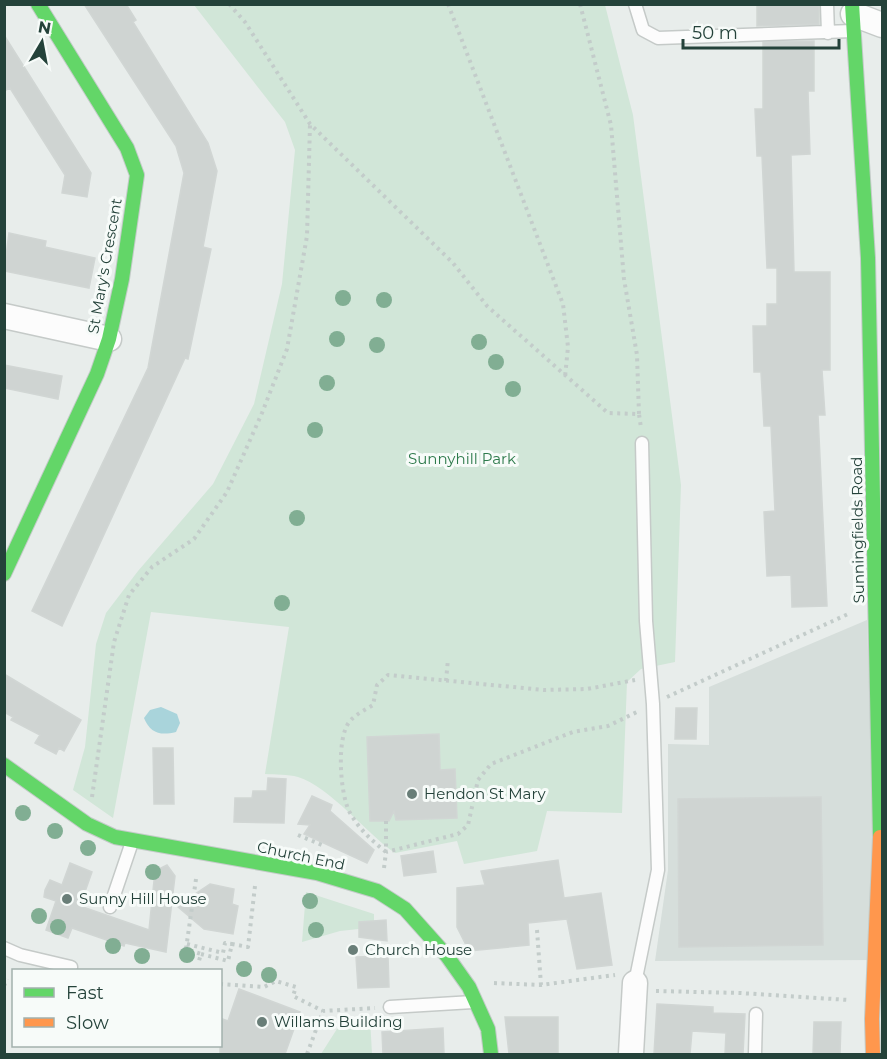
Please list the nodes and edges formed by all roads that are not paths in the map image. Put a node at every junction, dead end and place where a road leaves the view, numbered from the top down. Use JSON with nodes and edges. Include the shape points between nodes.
{"nodes":[{"id":1,"x":38,"y":4,"type":"edge"},
{"id":2,"x":635,"y":4,"type":"edge"},
{"id":3,"x":827,"y":4,"type":"edge"},
{"id":4,"x":853,"y":16,"type":"edge"},
{"id":5,"x":882,"y":25,"type":"edge"},
{"id":6,"x":828,"y":33,"type":"junction"},
{"id":7,"x":4,"y":316,"type":"edge"},
{"id":8,"x":109,"y":339,"type":"junction"},
{"id":9,"x":642,"y":443,"type":"road end"},
{"id":10,"x":4,"y":574,"type":"edge"},
{"id":11,"x":4,"y":765,"type":"edge"},
{"id":12,"x":132,"y":840,"type":"junction"},
{"id":13,"x":110,"y":907,"type":"dead end"},
{"id":14,"x":4,"y":948,"type":"edge"},
{"id":15,"x":71,"y":967,"type":"dead end"},
{"id":16,"x":635,"y":983,"type":"joint"},
{"id":17,"x":477,"y":1002,"type":"junction"},
{"id":18,"x":390,"y":1006,"type":"road end"},
{"id":19,"x":756,"y":1014,"type":"dead end"},
{"id":20,"x":491,"y":1054,"type":"edge"},
{"id":21,"x":631,"y":1054,"type":"edge"},
{"id":22,"x":755,"y":1054,"type":"edge"},
{"id":23,"x":873,"y":1054,"type":"edge"}],
"edges":[{"from":1,"to":8,"type":"street","name":"St Mary's Crescent","via":[[127,148],[137,175]]},
{"from":2,"to":6,"type":"lane","via":[[643,30],[658,38]]},
{"from":3,"to":6,"type":"lane"},
{"from":4,"to":5,"type":"street"},
{"from":4,"to":6,"type":"lane"},
{"from":4,"to":23,"type":"street","name":"Sunningfields Road","via":[[868,258],[876,604],[880,842]]},
{"from":7,"to":8,"type":"street"},
{"from":8,"to":10,"type":"street","name":"St Mary's Crescent","via":[[97,374]]},
{"from":9,"to":16,"type":"lane","via":[[658,870]]},
{"from":11,"to":12,"type":"street","name":"Church End","via":[[87,824]]},
{"from":12,"to":13,"type":"lane"},
{"from":12,"to":17,"type":"street","name":"Church End","via":[[317,873],[376,891],[405,909],[447,956]]},
{"from":14,"to":15,"type":"lane"},
{"from":16,"to":21,"type":"street"},
{"from":17,"to":18,"type":"lane"},
{"from":17,"to":20,"type":"street","name":"Church End","via":[[488,1029]]},
{"from":19,"to":22,"type":"lane"}]}
